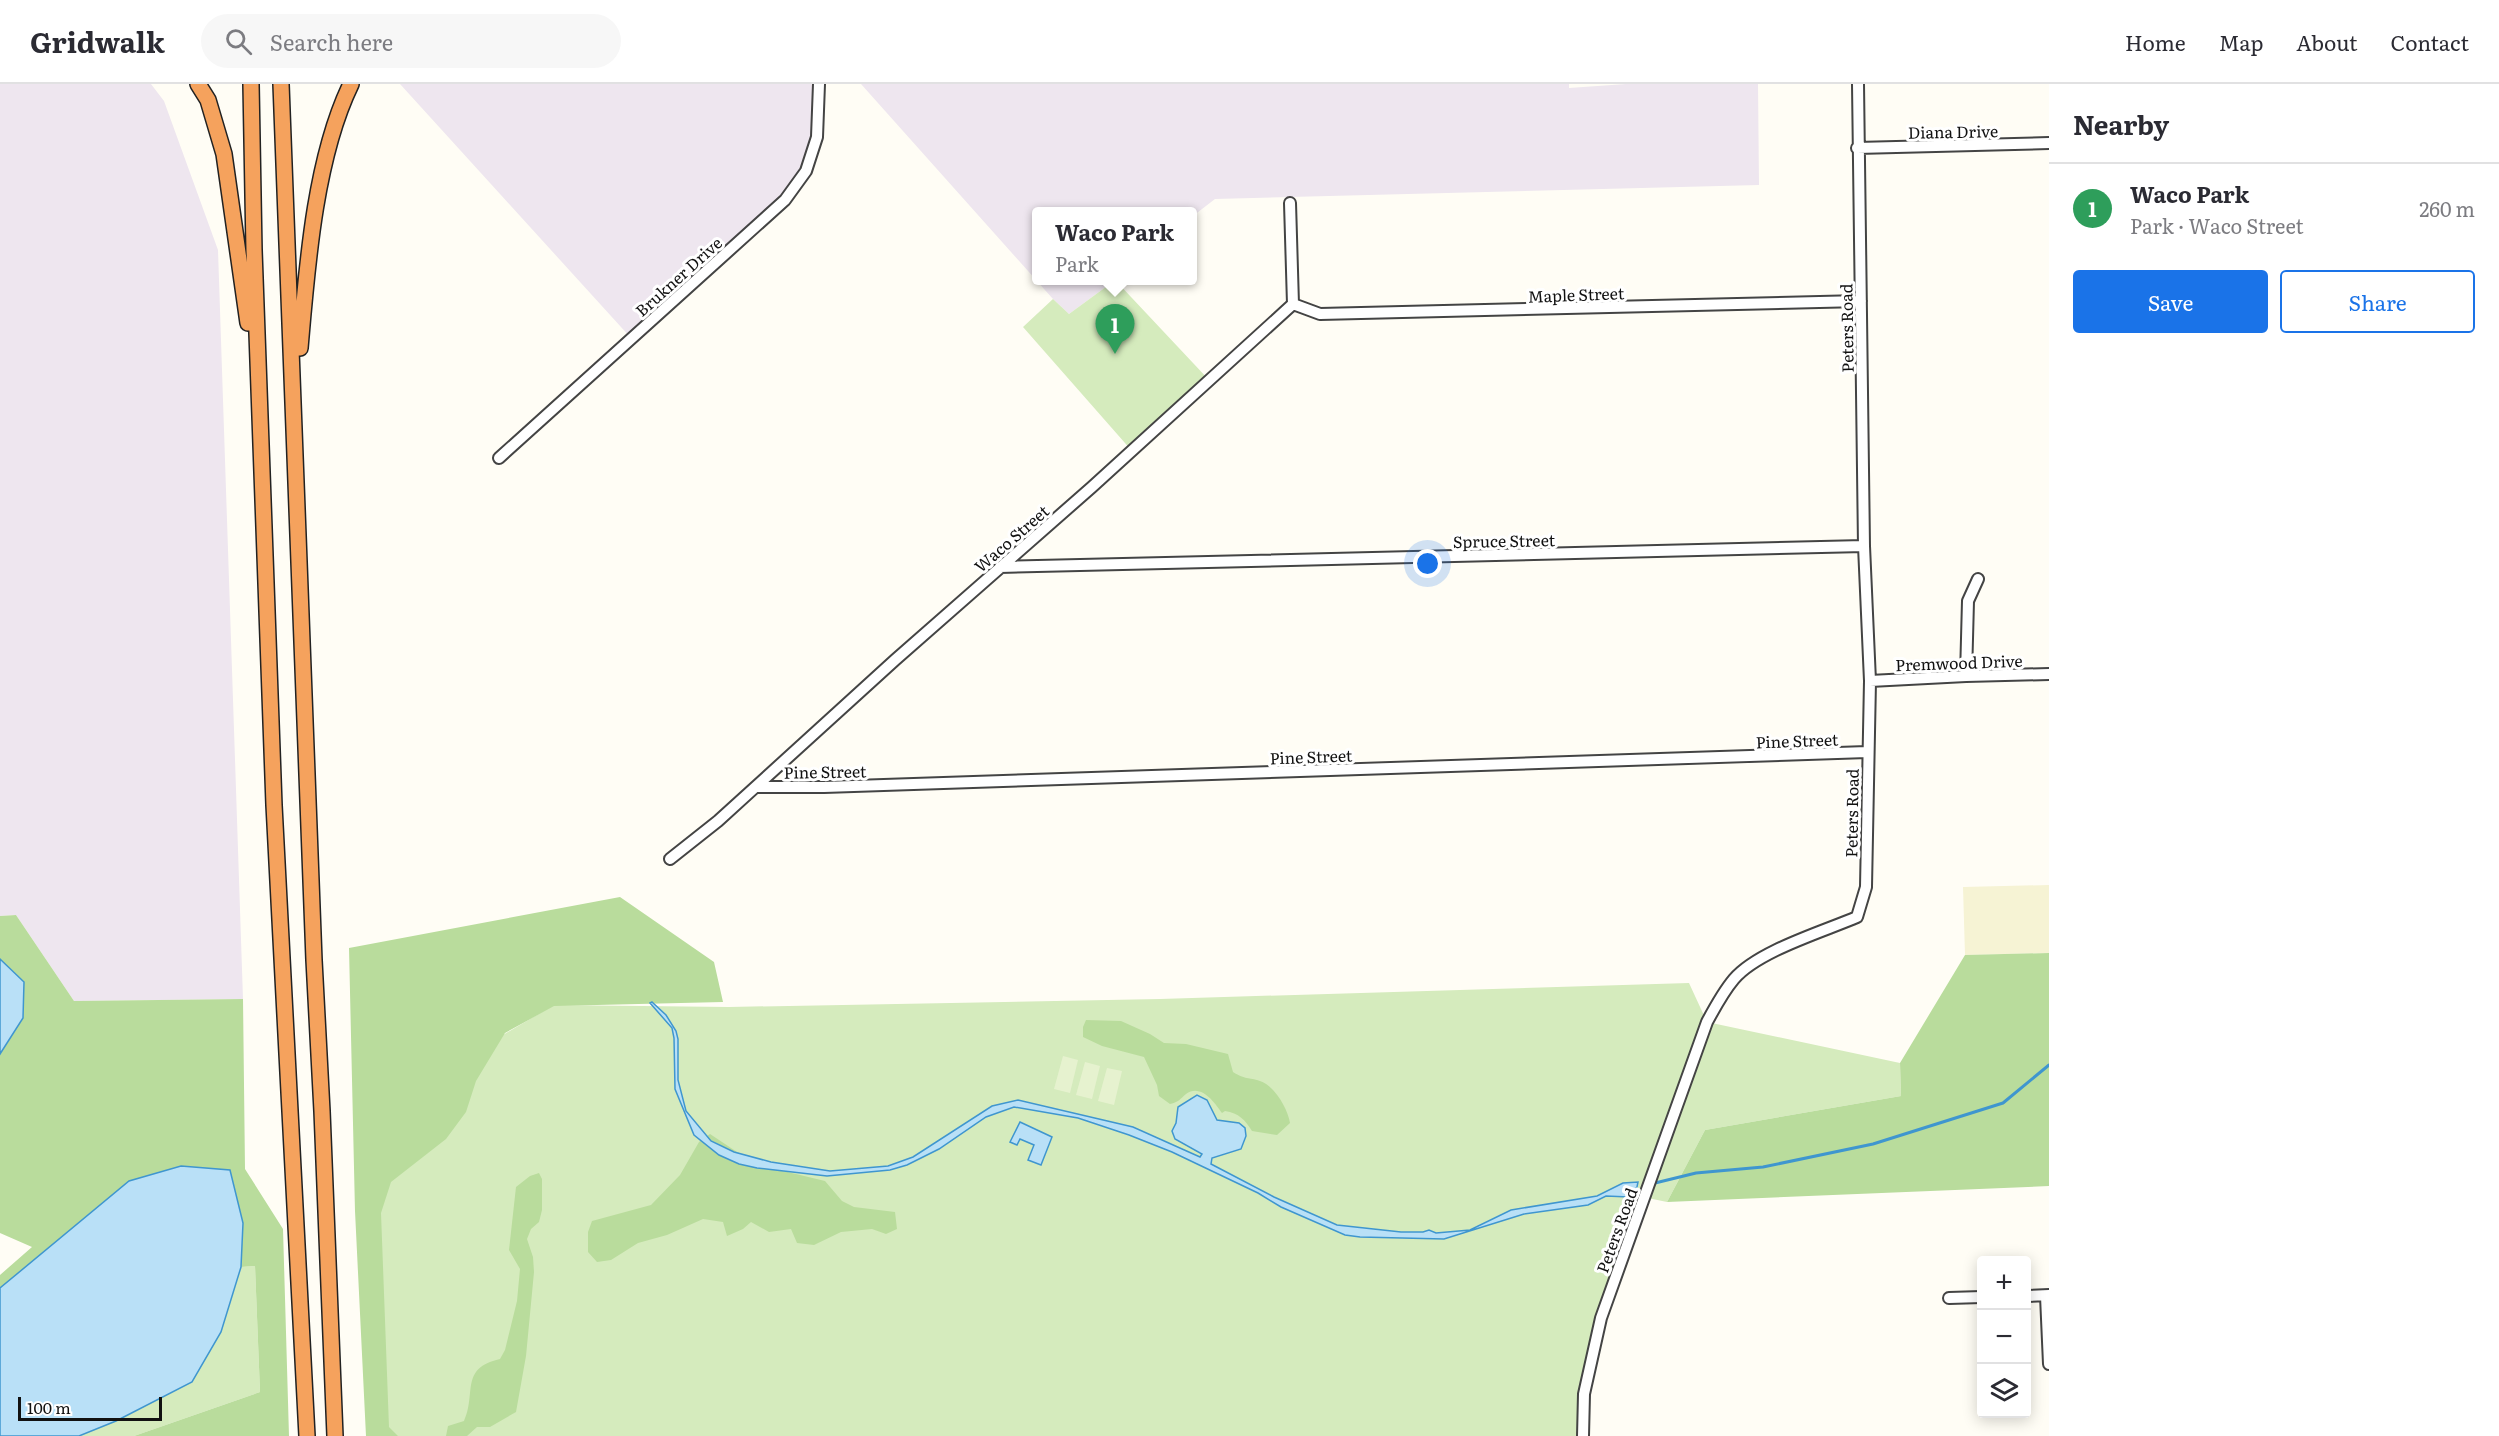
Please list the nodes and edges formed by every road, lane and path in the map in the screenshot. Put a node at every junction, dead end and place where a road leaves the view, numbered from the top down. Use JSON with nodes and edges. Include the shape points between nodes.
{"nodes":[{"id":1,"x":198,"y":84,"type":"edge"},
{"id":2,"x":250,"y":84,"type":"edge"},
{"id":3,"x":281,"y":84,"type":"edge"},
{"id":4,"x":351,"y":84,"type":"edge"},
{"id":5,"x":819,"y":84,"type":"edge"},
{"id":6,"x":1858,"y":84,"type":"edge"},
{"id":7,"x":2049,"y":143,"type":"edge"},
{"id":8,"x":1857,"y":148,"type":"junction"},
{"id":9,"x":1290,"y":203,"type":"dead end"},
{"id":10,"x":1861,"y":301,"type":"junction"},
{"id":11,"x":1293,"y":304,"type":"junction"},
{"id":12,"x":295,"y":414,"type":"junction"},
{"id":13,"x":260,"y":415,"type":"junction"},
{"id":14,"x":499,"y":458,"type":"dead end"},
{"id":15,"x":1864,"y":546,"type":"junction"},
{"id":16,"x":1000,"y":567,"type":"junction"},
{"id":17,"x":1978,"y":579,"type":"dead end"},
{"id":18,"x":2049,"y":674,"type":"edge"},
{"id":19,"x":1966,"y":675,"type":"junction"},
{"id":20,"x":1870,"y":681,"type":"junction"},
{"id":21,"x":1867,"y":752,"type":"junction"},
{"id":22,"x":756,"y":787,"type":"junction"},
{"id":23,"x":670,"y":860,"type":"dead end"},
{"id":24,"x":2048,"y":1295,"type":"edge"},
{"id":25,"x":2031,"y":1296,"type":"edge"},
{"id":26,"x":1977,"y":1297,"type":"edge"},
{"id":27,"x":1949,"y":1298,"type":"dead end"},
{"id":28,"x":2049,"y":1364,"type":"edge"},
{"id":29,"x":307,"y":1436,"type":"edge"},
{"id":30,"x":335,"y":1436,"type":"edge"},
{"id":31,"x":1583,"y":1436,"type":"edge"}],
"edges":[{"from":1,"to":13,"type":"highway","via":[[208,100],[224,154]]},
{"from":2,"to":13,"type":"highway"},
{"from":3,"to":12,"type":"highway"},
{"from":4,"to":12,"type":"highway","via":[[320,181]]},
{"from":5,"to":14,"type":"street","name":"Brukner Drive","via":[[817,136],[806,171],[785,201]]},
{"from":6,"to":8,"type":"street","name":"Peters Road"},
{"from":7,"to":8,"type":"street","name":"Diana Drive"},
{"from":8,"to":10,"type":"street","name":"Peters Road"},
{"from":9,"to":11,"type":"street"},
{"from":10,"to":11,"type":"street","name":"Maple Street","via":[[1320,314]]},
{"from":10,"to":15,"type":"street","name":"Peters Road"},
{"from":11,"to":16,"type":"street","name":"Waco Street"},
{"from":12,"to":30,"type":"highway"},
{"from":13,"to":29,"type":"highway","via":[[276,862]]},
{"from":15,"to":16,"type":"street","name":"Spruce Street"},
{"from":15,"to":20,"type":"street","name":"Peters Road"},
{"from":16,"to":22,"type":"street","name":"Waco Street"},
{"from":17,"to":19,"type":"street","via":[[1968,601]]},
{"from":18,"to":19,"type":"street","name":"Premwood Drive"},
{"from":19,"to":20,"type":"street","name":"Premwood Drive"},
{"from":20,"to":21,"type":"street","name":"Peters Road"},
{"from":21,"to":22,"type":"street","name":"Pine Street"},
{"from":21,"to":31,"type":"street","name":"Peters Road","via":[[1866,887],[1857,917],[1749,964],[1720,997],[1707,1022],[1601,1318],[1584,1394]]},
{"from":22,"to":23,"type":"street","name":"Waco Street"},
{"from":24,"to":25,"type":"street"},
{"from":24,"to":28,"type":"street"},
{"from":26,"to":27,"type":"street"}]}
